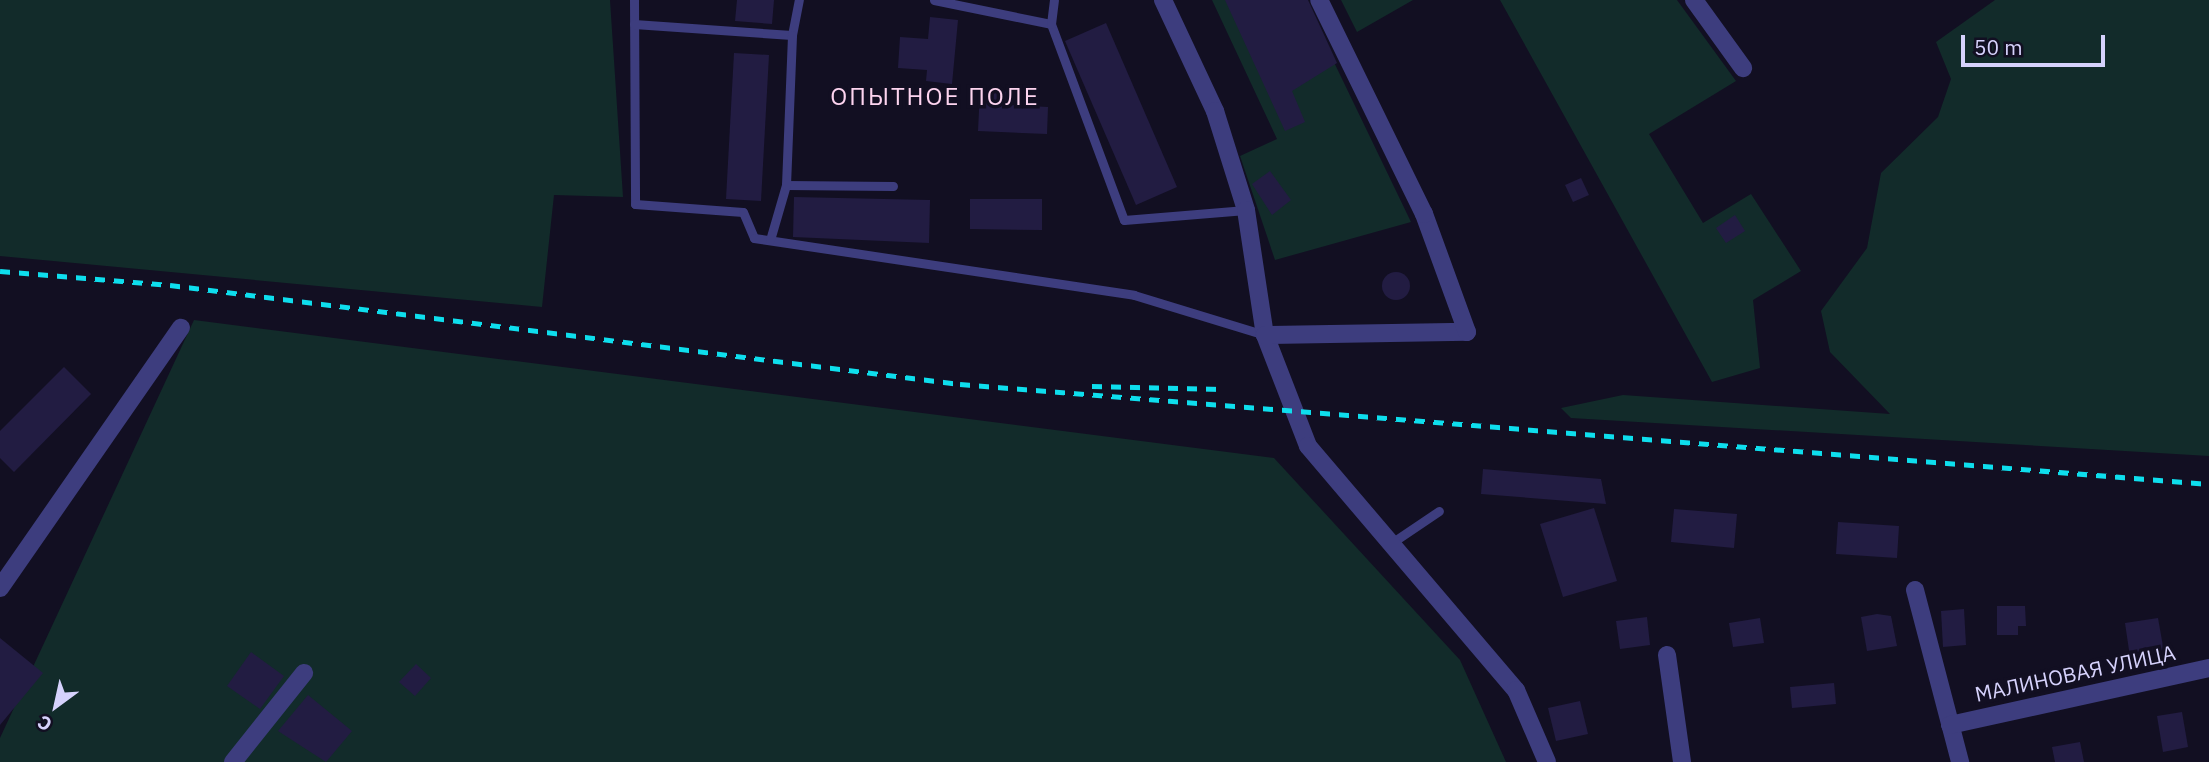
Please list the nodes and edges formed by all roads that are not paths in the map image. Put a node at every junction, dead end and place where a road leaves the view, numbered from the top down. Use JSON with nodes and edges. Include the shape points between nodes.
{"nodes":[{"id":1,"x":634,"y":0,"type":"edge"},
{"id":2,"x":799,"y":0,"type":"edge"},
{"id":3,"x":934,"y":0,"type":"edge"},
{"id":4,"x":1055,"y":0,"type":"edge"},
{"id":5,"x":1163,"y":0,"type":"edge"},
{"id":6,"x":1319,"y":0,"type":"edge"},
{"id":7,"x":1694,"y":0,"type":"edge"},
{"id":8,"x":634,"y":24,"type":"junction"},
{"id":9,"x":1051,"y":24,"type":"junction"},
{"id":10,"x":792,"y":35,"type":"junction"},
{"id":11,"x":1743,"y":68,"type":"dead end"},
{"id":12,"x":786,"y":185,"type":"junction"},
{"id":13,"x":893,"y":186,"type":"dead end"},
{"id":14,"x":1246,"y":211,"type":"junction"},
{"id":15,"x":770,"y":240,"type":"junction"},
{"id":16,"x":181,"y":328,"type":"dead end"},
{"id":17,"x":1265,"y":335,"type":"junction"},
{"id":18,"x":1439,"y":512,"type":"dead end"},
{"id":19,"x":1389,"y":545,"type":"junction"},
{"id":20,"x":0,"y":588,"type":"edge"},
{"id":21,"x":1914,"y":590,"type":"dead end"},
{"id":22,"x":1667,"y":655,"type":"dead end"},
{"id":23,"x":2209,"y":668,"type":"edge"},
{"id":24,"x":304,"y":673,"type":"dead end"},
{"id":25,"x":1951,"y":725,"type":"junction"},
{"id":26,"x":233,"y":762,"type":"edge"},
{"id":27,"x":1547,"y":762,"type":"edge"},
{"id":28,"x":1682,"y":762,"type":"edge"},
{"id":29,"x":1961,"y":762,"type":"edge"}],
"edges":[{"from":1,"to":8,"type":"lane"},
{"from":2,"to":10,"type":"lane"},
{"from":3,"to":9,"type":"lane"},
{"from":4,"to":9,"type":"lane"},
{"from":5,"to":14,"type":"street","via":[[1214,111]]},
{"from":6,"to":17,"type":"street","via":[[1424,214],[1466,332]]},
{"from":7,"to":11,"type":"street"},
{"from":8,"to":10,"type":"lane"},
{"from":8,"to":15,"type":"lane","via":[[635,204],[743,212],[754,238]]},
{"from":9,"to":14,"type":"lane","via":[[1124,220]]},
{"from":10,"to":12,"type":"lane"},
{"from":12,"to":13,"type":"lane"},
{"from":12,"to":15,"type":"lane"},
{"from":14,"to":17,"type":"street"},
{"from":15,"to":17,"type":"lane","via":[[1134,295]]},
{"from":16,"to":20,"type":"street"},
{"from":17,"to":19,"type":"street","via":[[1308,446]]},
{"from":18,"to":19,"type":"lane"},
{"from":19,"to":27,"type":"street","via":[[1516,690]]},
{"from":21,"to":25,"type":"street"},
{"from":22,"to":28,"type":"street"},
{"from":23,"to":25,"type":"street","name":"МАЛИНОВАЯ УЛИЦА"},
{"from":24,"to":26,"type":"street"},
{"from":25,"to":29,"type":"street"}]}
